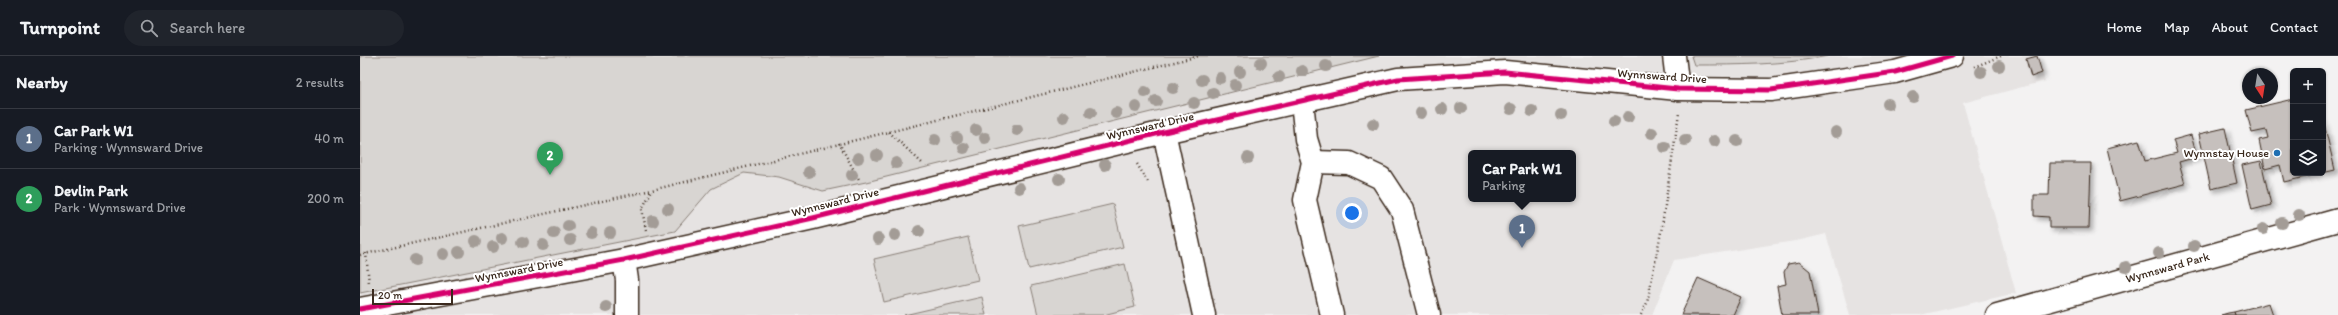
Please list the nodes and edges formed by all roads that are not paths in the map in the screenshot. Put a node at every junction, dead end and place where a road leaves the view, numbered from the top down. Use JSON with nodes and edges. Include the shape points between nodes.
{"nodes":[{"id":1,"x":1674,"y":56,"type":"edge"},
{"id":2,"x":1952,"y":56,"type":"edge"},
{"id":3,"x":1678,"y":89,"type":"junction"},
{"id":4,"x":1302,"y":101,"type":"junction"},
{"id":5,"x":1164,"y":132,"type":"junction"},
{"id":6,"x":1313,"y":162,"type":"junction"},
{"id":7,"x":2338,"y":220,"type":"edge"},
{"id":8,"x":624,"y":260,"type":"junction"},
{"id":9,"x":365,"y":300,"type":"edge"},
{"id":10,"x":627,"y":315,"type":"edge"},
{"id":11,"x":1204,"y":315,"type":"edge"},
{"id":12,"x":1332,"y":315,"type":"edge"},
{"id":13,"x":1429,"y":315,"type":"edge"},
{"id":14,"x":1997,"y":315,"type":"edge"}],
"edges":[{"from":1,"to":3,"type":"street"},
{"from":2,"to":3,"type":"street","name":"Wynnsward Drive","via":[[1895,72],[1771,90]]},
{"from":3,"to":4,"type":"street","name":"Wynnsward Drive","via":[[1505,72],[1398,79]]},
{"from":4,"to":5,"type":"street","name":"Wynnsward Drive"},
{"from":4,"to":6,"type":"street","via":[[1306,139]]},
{"from":5,"to":8,"type":"street","name":"Wynnsward Drive","via":[[934,189]]},
{"from":5,"to":11,"type":"street"},
{"from":6,"to":12,"type":"street","via":[[1305,200]]},
{"from":6,"to":13,"type":"street","via":[[1349,163],[1381,178],[1402,210]]},
{"from":7,"to":14,"type":"street","name":"Wynnsward Park"},
{"from":8,"to":9,"type":"street","name":"Wynnsward Drive"},
{"from":8,"to":10,"type":"street"}]}
